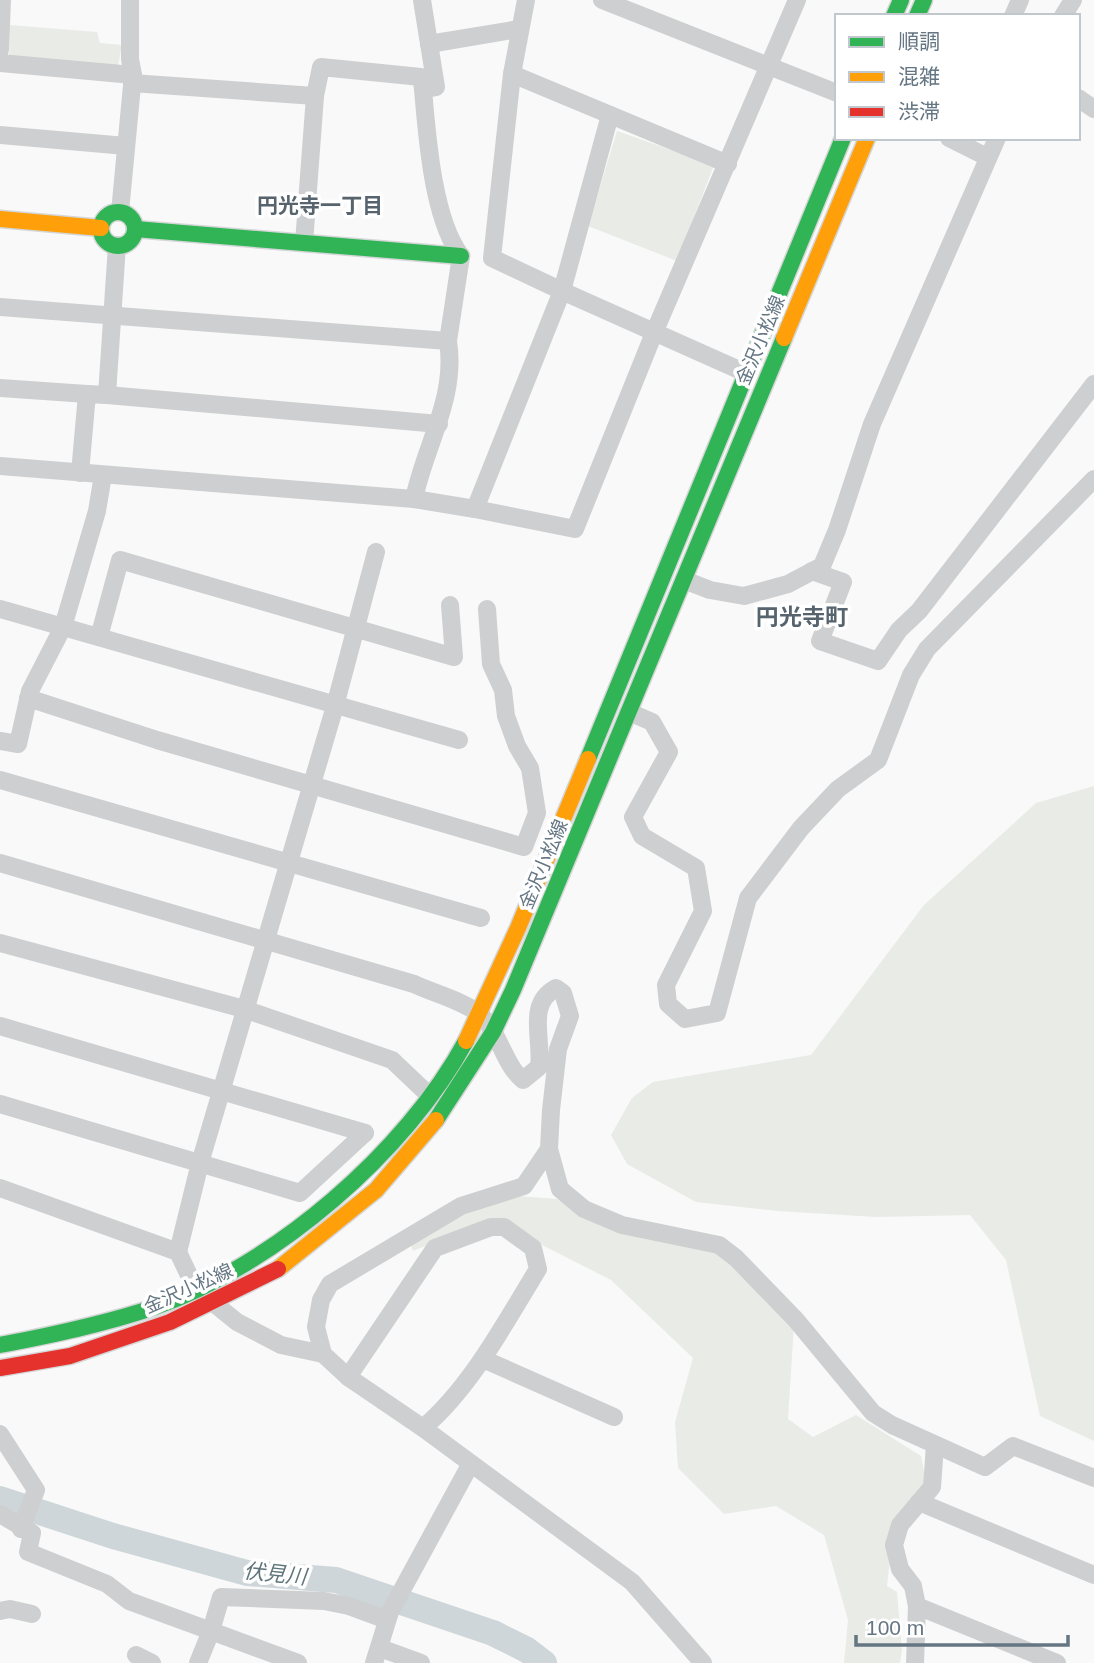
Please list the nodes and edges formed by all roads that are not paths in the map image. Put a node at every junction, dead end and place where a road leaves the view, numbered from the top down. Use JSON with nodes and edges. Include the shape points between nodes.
{"nodes":[{"id":1,"x":2,"y":0,"type":"edge"},
{"id":2,"x":130,"y":0,"type":"edge"},
{"id":3,"x":422,"y":0,"type":"edge"},
{"id":4,"x":526,"y":0,"type":"edge"},
{"id":5,"x":603,"y":0,"type":"edge"},
{"id":6,"x":797,"y":0,"type":"edge"},
{"id":7,"x":519,"y":29,"type":"junction"},
{"id":8,"x":429,"y":44,"type":"junction"},
{"id":9,"x":0,"y":50,"type":"edge"},
{"id":10,"x":0,"y":63,"type":"edge"},
{"id":11,"x":770,"y":66,"type":"junction"},
{"id":12,"x":512,"y":74,"type":"junction"},
{"id":13,"x":133,"y":79,"type":"junction"},
{"id":14,"x":423,"y":89,"type":"junction"},
{"id":15,"x":835,"y":92,"type":"edge"},
{"id":16,"x":315,"y":96,"type":"junction"},
{"id":17,"x":610,"y":115,"type":"junction"},
{"id":18,"x":0,"y":135,"type":"edge"},
{"id":19,"x":842,"y":140,"type":"edge"},
{"id":20,"x":866,"y":140,"type":"edge"},
{"id":21,"x":956,"y":140,"type":"edge"},
{"id":22,"x":996,"y":140,"type":"edge"},
{"id":23,"x":126,"y":146,"type":"junction"},
{"id":24,"x":987,"y":157,"type":"junction"},
{"id":25,"x":728,"y":163,"type":"junction"},
{"id":26,"x":120,"y":212,"type":"junction"},
{"id":27,"x":0,"y":219,"type":"edge"},
{"id":28,"x":101,"y":228,"type":"junction"},
{"id":29,"x":135,"y":229,"type":"junction"},
{"id":30,"x":303,"y":243,"type":"junction"},
{"id":31,"x":117,"y":245,"type":"junction"},
{"id":32,"x":461,"y":256,"type":"junction"},
{"id":33,"x":492,"y":258,"type":"junction"},
{"id":34,"x":562,"y":291,"type":"junction"},
{"id":35,"x":0,"y":307,"type":"edge"},
{"id":36,"x":112,"y":317,"type":"junction"},
{"id":37,"x":654,"y":334,"type":"junction"},
{"id":38,"x":449,"y":341,"type":"junction"},
{"id":39,"x":746,"y":373,"type":"junction"},
{"id":40,"x":1094,"y":384,"type":"edge"},
{"id":41,"x":0,"y":388,"type":"edge"},
{"id":42,"x":87,"y":394,"type":"junction"},
{"id":43,"x":107,"y":395,"type":"junction"},
{"id":44,"x":439,"y":424,"type":"junction"},
{"id":45,"x":0,"y":466,"type":"edge"},
{"id":46,"x":80,"y":473,"type":"junction"},
{"id":47,"x":103,"y":475,"type":"junction"},
{"id":48,"x":1094,"y":479,"type":"edge"},
{"id":49,"x":414,"y":499,"type":"junction"},
{"id":50,"x":475,"y":509,"type":"junction"},
{"id":51,"x":376,"y":552,"type":"dead end"},
{"id":52,"x":812,"y":571,"type":"junction"},
{"id":53,"x":684,"y":580,"type":"junction"},
{"id":54,"x":450,"y":606,"type":"dead end"},
{"id":55,"x":487,"y":608,"type":"dead end"},
{"id":56,"x":0,"y":610,"type":"edge"},
{"id":57,"x":63,"y":627,"type":"junction"},
{"id":58,"x":355,"y":627,"type":"junction"},
{"id":59,"x":99,"y":636,"type":"junction"},
{"id":60,"x":28,"y":698,"type":"junction"},
{"id":61,"x":335,"y":706,"type":"junction"},
{"id":62,"x":629,"y":712,"type":"junction"},
{"id":63,"x":459,"y":740,"type":"dead end"},
{"id":64,"x":0,"y":741,"type":"edge"},
{"id":65,"x":0,"y":780,"type":"edge"},
{"id":66,"x":311,"y":785,"type":"junction"},
{"id":67,"x":288,"y":861,"type":"junction"},
{"id":68,"x":0,"y":863,"type":"edge"},
{"id":69,"x":481,"y":918,"type":"dead end"},
{"id":70,"x":265,"y":939,"type":"junction"},
{"id":71,"x":0,"y":943,"type":"edge"},
{"id":72,"x":244,"y":1009,"type":"junction"},
{"id":73,"x":478,"y":1013,"type":"junction"},
{"id":74,"x":0,"y":1026,"type":"edge"},
{"id":75,"x":493,"y":1032,"type":"junction"},
{"id":76,"x":221,"y":1091,"type":"junction"},
{"id":77,"x":432,"y":1098,"type":"junction"},
{"id":78,"x":0,"y":1104,"type":"edge"},
{"id":79,"x":549,"y":1149,"type":"junction"},
{"id":80,"x":200,"y":1163,"type":"junction"},
{"id":81,"x":0,"y":1188,"type":"edge"},
{"id":82,"x":178,"y":1252,"type":"junction"},
{"id":83,"x":195,"y":1288,"type":"junction"},
{"id":84,"x":212,"y":1303,"type":"junction"},
{"id":85,"x":0,"y":1345,"type":"edge"},
{"id":86,"x":323,"y":1354,"type":"junction"},
{"id":87,"x":483,"y":1359,"type":"junction"},
{"id":88,"x":0,"y":1368,"type":"edge"},
{"id":89,"x":348,"y":1377,"type":"junction"},
{"id":90,"x":614,"y":1417,"type":"dead end"},
{"id":91,"x":423,"y":1428,"type":"junction"},
{"id":92,"x":0,"y":1434,"type":"edge"},
{"id":93,"x":935,"y":1445,"type":"junction"},
{"id":94,"x":470,"y":1465,"type":"junction"},
{"id":95,"x":1094,"y":1478,"type":"edge"},
{"id":96,"x":919,"y":1502,"type":"junction"},
{"id":97,"x":0,"y":1514,"type":"edge"},
{"id":98,"x":21,"y":1528,"type":"junction"},
{"id":99,"x":1094,"y":1575,"type":"edge"},
{"id":100,"x":917,"y":1606,"type":"junction"},
{"id":101,"x":0,"y":1611,"type":"edge"},
{"id":102,"x":32,"y":1614,"type":"dead end"},
{"id":103,"x":389,"y":1616,"type":"junction"},
{"id":104,"x":211,"y":1631,"type":"junction"},
{"id":105,"x":377,"y":1656,"type":"edge"},
{"id":106,"x":198,"y":1663,"type":"edge"},
{"id":107,"x":298,"y":1663,"type":"edge"},
{"id":108,"x":421,"y":1663,"type":"edge"},
{"id":109,"x":703,"y":1663,"type":"edge"},
{"id":110,"x":915,"y":1663,"type":"edge"},
{"id":111,"x":1057,"y":1663,"type":"edge"}],
"edges":[{"from":1,"to":9,"type":"street"},
{"from":2,"to":13,"type":"street"},
{"from":3,"to":8,"type":"street"},
{"from":4,"to":7,"type":"street"},
{"from":5,"to":11,"type":"street"},
{"from":6,"to":11,"type":"street"},
{"from":7,"to":8,"type":"street"},
{"from":7,"to":12,"type":"street"},
{"from":8,"to":14,"type":"street","via":[[436,87]]},
{"from":10,"to":13,"type":"street"},
{"from":11,"to":15,"type":"street"},
{"from":11,"to":25,"type":"street"},
{"from":12,"to":17,"type":"street"},
{"from":12,"to":33,"type":"street"},
{"from":13,"to":16,"type":"street"},
{"from":13,"to":23,"type":"street"},
{"from":14,"to":16,"type":"street","via":[[421,76],[321,67]]},
{"from":14,"to":32,"type":"street","via":[[427,145],[445,227]]},
{"from":16,"to":30,"type":"street"},
{"from":17,"to":25,"type":"street"},
{"from":17,"to":34,"type":"street"},
{"from":18,"to":23,"type":"street"},
{"from":19,"to":39,"type":"main road","name":"金沢小松線"},
{"from":20,"to":53,"type":"main road","name":"金沢小松線"},
{"from":21,"to":24,"type":"street"},
{"from":22,"to":24,"type":"street"},
{"from":23,"to":26,"type":"street"},
{"from":24,"to":52,"type":"street","via":[[872,424],[822,566]]},
{"from":25,"to":37,"type":"street"},
{"from":26,"to":28,"type":"main road","via":[[105,218]]},
{"from":26,"to":29,"type":"main road","via":[[132,220]]},
{"from":27,"to":28,"type":"main road"},
{"from":28,"to":31,"type":"main road","via":[[107,242]]},
{"from":29,"to":30,"type":"main road"},
{"from":29,"to":31,"type":"main road","via":[[131,239]]},
{"from":30,"to":32,"type":"main road"},
{"from":31,"to":36,"type":"street"},
{"from":32,"to":33,"type":"street"},
{"from":32,"to":38,"type":"street"},
{"from":33,"to":34,"type":"street"},
{"from":34,"to":37,"type":"street"},
{"from":34,"to":50,"type":"street"},
{"from":35,"to":36,"type":"street"},
{"from":36,"to":38,"type":"street"},
{"from":36,"to":43,"type":"street"},
{"from":37,"to":39,"type":"street"},
{"from":37,"to":50,"type":"street","via":[[575,529]]},
{"from":38,"to":44,"type":"street","via":[[452,363]]},
{"from":39,"to":73,"type":"main road","name":"金沢小松線"},
{"from":40,"to":52,"type":"street","via":[[878,661],[820,640],[843,582]]},
{"from":41,"to":42,"type":"street"},
{"from":42,"to":43,"type":"street"},
{"from":42,"to":46,"type":"street"},
{"from":43,"to":44,"type":"street"},
{"from":44,"to":49,"type":"street"},
{"from":45,"to":46,"type":"street"},
{"from":46,"to":47,"type":"street"},
{"from":47,"to":49,"type":"street"},
{"from":47,"to":57,"type":"street"},
{"from":48,"to":62,"type":"street","via":[[927,649],[911,675],[878,760],[838,789],[801,828],[748,898],[717,1013],[685,1019],[668,1004],[666,985],[702,911],[701,900],[696,868],[642,836],[633,817],[669,752],[652,722]]},
{"from":49,"to":50,"type":"street"},
{"from":51,"to":58,"type":"street"},
{"from":52,"to":53,"type":"street","via":[[788,584],[744,596]]},
{"from":53,"to":62,"type":"main road","name":"金沢小松線"},
{"from":54,"to":58,"type":"street","via":[[454,657]]},
{"from":55,"to":66,"type":"street","via":[[491,664],[503,690],[517,746],[530,768],[537,813],[524,847]]},
{"from":56,"to":57,"type":"street"},
{"from":57,"to":59,"type":"street"},
{"from":57,"to":60,"type":"street"},
{"from":58,"to":59,"type":"street","via":[[120,560]]},
{"from":58,"to":61,"type":"street"},
{"from":59,"to":61,"type":"street"},
{"from":60,"to":64,"type":"street","via":[[18,744]]},
{"from":60,"to":66,"type":"street"},
{"from":61,"to":63,"type":"street"},
{"from":61,"to":66,"type":"street"},
{"from":62,"to":75,"type":"main road","name":"金沢小松線"},
{"from":65,"to":67,"type":"street"},
{"from":66,"to":67,"type":"street"},
{"from":67,"to":69,"type":"street"},
{"from":67,"to":70,"type":"street"},
{"from":68,"to":70,"type":"street"},
{"from":70,"to":72,"type":"street"},
{"from":70,"to":73,"type":"street","via":[[414,984]]},
{"from":71,"to":72,"type":"street"},
{"from":72,"to":76,"type":"street"},
{"from":72,"to":77,"type":"street","via":[[392,1060]]},
{"from":73,"to":75,"type":"street"},
{"from":73,"to":77,"type":"main road","name":"金沢小松線"},
{"from":74,"to":76,"type":"street"},
{"from":75,"to":79,"type":"street","via":[[514,1073],[523,1080],[539,1067],[537,1012],[541,1000],[556,988],[564,993],[570,1016],[553,1075]]},
{"from":75,"to":84,"type":"main road","name":"金沢小松線","via":[[446,1109],[376,1190],[280,1268]]},
{"from":76,"to":80,"type":"street"},
{"from":76,"to":80,"type":"street","via":[[365,1133],[300,1193]]},
{"from":77,"to":83,"type":"main road","name":"金沢小松線","via":[[339,1194],[243,1265]]},
{"from":78,"to":80,"type":"street"},
{"from":79,"to":86,"type":"street","via":[[524,1186],[461,1206],[330,1284],[321,1300],[316,1328]]},
{"from":79,"to":93,"type":"street","via":[[560,1189],[584,1209],[622,1224],[719,1245],[737,1258],[873,1413]]},
{"from":80,"to":82,"type":"street"},
{"from":81,"to":82,"type":"street"},
{"from":82,"to":83,"type":"street"},
{"from":83,"to":84,"type":"street"},
{"from":83,"to":85,"type":"main road","name":"金沢小松線","via":[[157,1307]]},
{"from":84,"to":86,"type":"street","via":[[281,1345]]},
{"from":84,"to":88,"type":"main road","name":"金沢小松線","via":[[69,1356]]},
{"from":86,"to":89,"type":"street"},
{"from":87,"to":89,"type":"street","via":[[538,1269],[533,1248],[504,1227],[491,1227],[435,1248]]},
{"from":87,"to":90,"type":"street"},
{"from":87,"to":91,"type":"street"},
{"from":89,"to":91,"type":"street"},
{"from":91,"to":94,"type":"street"},
{"from":92,"to":98,"type":"street","via":[[36,1490]]},
{"from":93,"to":95,"type":"street","via":[[985,1467],[1013,1446]]},
{"from":93,"to":96,"type":"street","via":[[933,1487]]},
{"from":94,"to":103,"type":"street"},
{"from":94,"to":109,"type":"street","via":[[632,1582]]},
{"from":96,"to":99,"type":"street"},
{"from":96,"to":100,"type":"street","via":[[900,1525],[894,1545]]},
{"from":97,"to":98,"type":"street"},
{"from":98,"to":104,"type":"street","via":[[32,1533],[28,1552],[107,1584],[129,1601]]},
{"from":100,"to":110,"type":"street"},
{"from":100,"to":111,"type":"street"},
{"from":101,"to":102,"type":"street"},
{"from":103,"to":104,"type":"street","via":[[324,1601],[221,1597]]},
{"from":103,"to":105,"type":"street"},
{"from":104,"to":106,"type":"street"},
{"from":104,"to":107,"type":"street"},
{"from":105,"to":108,"type":"street"}]}
